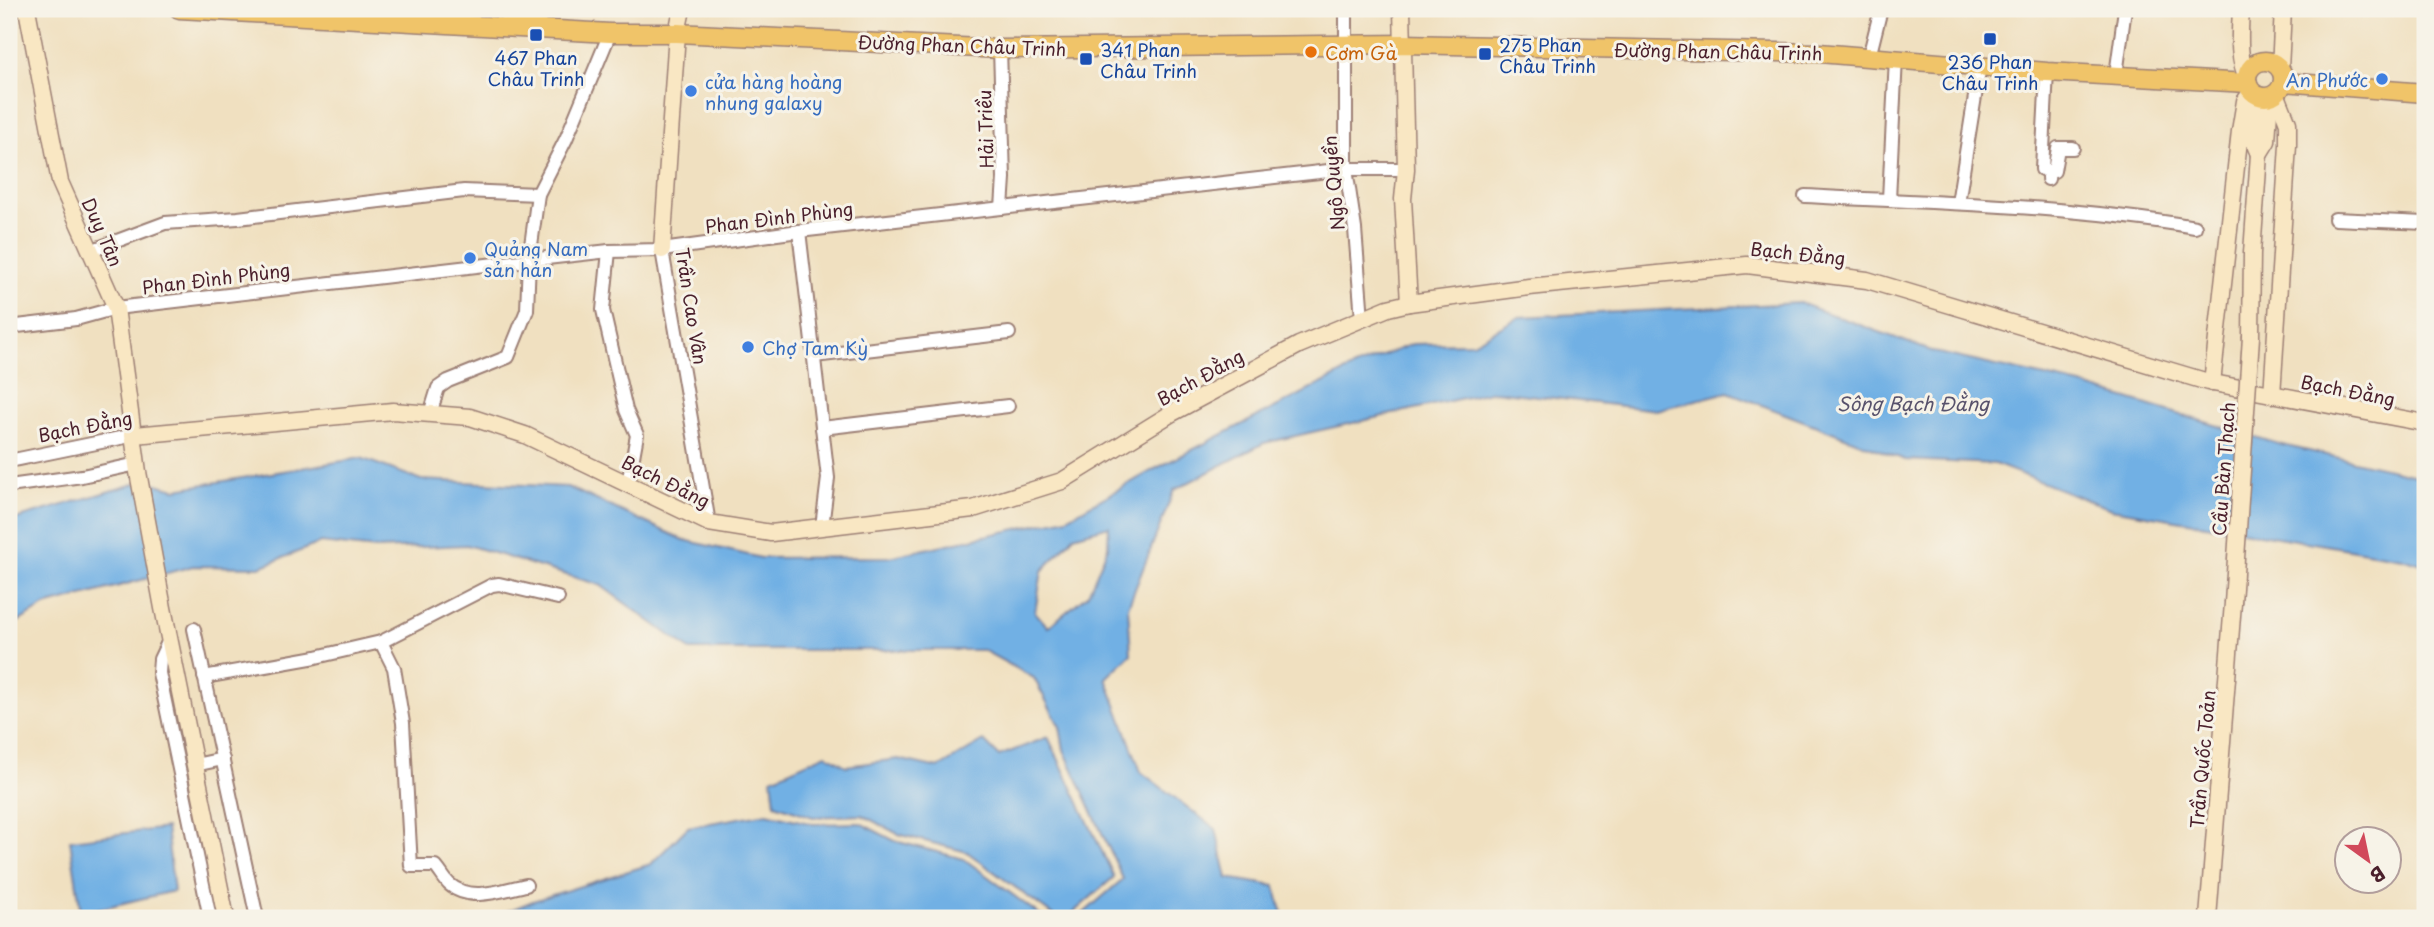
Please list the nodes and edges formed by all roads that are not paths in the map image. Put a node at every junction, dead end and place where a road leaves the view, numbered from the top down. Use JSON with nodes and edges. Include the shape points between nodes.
{"nodes":[{"id":1,"x":27,"y":9,"type":"edge"},
{"id":2,"x":179,"y":9,"type":"edge"},
{"id":3,"x":682,"y":9,"type":"edge"},
{"id":4,"x":1346,"y":9,"type":"edge"},
{"id":5,"x":1402,"y":9,"type":"edge"},
{"id":6,"x":1881,"y":9,"type":"edge"},
{"id":7,"x":2125,"y":9,"type":"edge"},
{"id":8,"x":2241,"y":9,"type":"edge"},
{"id":9,"x":2283,"y":9,"type":"edge"},
{"id":10,"x":210,"y":10,"type":"edge"},
{"id":11,"x":610,"y":33,"type":"junction"},
{"id":12,"x":677,"y":33,"type":"junction"},
{"id":13,"x":1345,"y":44,"type":"junction"},
{"id":14,"x":1403,"y":44,"type":"junction"},
{"id":15,"x":1000,"y":49,"type":"junction"},
{"id":16,"x":1869,"y":57,"type":"junction"},
{"id":17,"x":1896,"y":58,"type":"junction"},
{"id":18,"x":1980,"y":65,"type":"junction"},
{"id":19,"x":2048,"y":72,"type":"junction"},
{"id":20,"x":2116,"y":75,"type":"junction"},
{"id":21,"x":2264,"y":86,"type":"junction"},
{"id":22,"x":2425,"y":93,"type":"edge"},
{"id":23,"x":2073,"y":148,"type":"dead end"},
{"id":24,"x":1346,"y":169,"type":"junction"},
{"id":25,"x":1406,"y":169,"type":"junction"},
{"id":26,"x":538,"y":194,"type":"junction"},
{"id":27,"x":1805,"y":196,"type":"dead end"},
{"id":28,"x":1889,"y":199,"type":"junction"},
{"id":29,"x":1958,"y":203,"type":"junction"},
{"id":30,"x":1002,"y":208,"type":"junction"},
{"id":31,"x":2334,"y":219,"type":"dead end"},
{"id":32,"x":2425,"y":223,"type":"edge"},
{"id":33,"x":2194,"y":227,"type":"dead end"},
{"id":34,"x":799,"y":231,"type":"junction"},
{"id":35,"x":662,"y":250,"type":"junction"},
{"id":36,"x":90,"y":251,"type":"junction"},
{"id":37,"x":609,"y":251,"type":"junction"},
{"id":38,"x":530,"y":260,"type":"junction"},
{"id":39,"x":1409,"y":303,"type":"junction"},
{"id":40,"x":116,"y":308,"type":"junction"},
{"id":41,"x":1362,"y":319,"type":"junction"},
{"id":42,"x":9,"y":327,"type":"edge"},
{"id":43,"x":1009,"y":333,"type":"dead end"},
{"id":44,"x":814,"y":356,"type":"junction"},
{"id":45,"x":2212,"y":383,"type":"junction"},
{"id":46,"x":2272,"y":395,"type":"junction"},
{"id":47,"x":1008,"y":406,"type":"dead end"},
{"id":48,"x":430,"y":414,"type":"junction"},
{"id":49,"x":2425,"y":423,"type":"edge"},
{"id":50,"x":822,"y":428,"type":"junction"},
{"id":51,"x":135,"y":435,"type":"junction"},
{"id":52,"x":9,"y":461,"type":"edge"},
{"id":53,"x":138,"y":468,"type":"junction"},
{"id":54,"x":628,"y":484,"type":"junction"},
{"id":55,"x":9,"y":486,"type":"edge"},
{"id":56,"x":709,"y":523,"type":"junction"},
{"id":57,"x":822,"y":527,"type":"junction"},
{"id":58,"x":558,"y":598,"type":"dead end"},
{"id":59,"x":2233,"y":603,"type":"joint"},
{"id":60,"x":194,"y":629,"type":"dead end"},
{"id":61,"x":170,"y":638,"type":"junction"},
{"id":62,"x":382,"y":642,"type":"junction"},
{"id":63,"x":204,"y":677,"type":"junction"},
{"id":64,"x":223,"y":759,"type":"junction"},
{"id":65,"x":195,"y":765,"type":"junction"},
{"id":66,"x":526,"y":885,"type":"dead end"},
{"id":67,"x":220,"y":915,"type":"edge"},
{"id":68,"x":255,"y":918,"type":"edge"},
{"id":69,"x":2208,"y":918,"type":"edge"}],
"edges":[{"from":1,"to":36,"type":"street","name":"Duy Tân","via":[[60,182]]},
{"from":2,"to":10,"type":"main road","name":"Đường Phan Châu Trinh"},
{"from":3,"to":12,"type":"street","name":"Trần Cao Vân"},
{"from":4,"to":13,"type":"street","name":"Ngô Quyền"},
{"from":5,"to":14,"type":"street"},
{"from":6,"to":16,"type":"street"},
{"from":7,"to":20,"type":"street"},
{"from":8,"to":21,"type":"street","via":[[2243,66]]},
{"from":9,"to":21,"type":"street"},
{"from":10,"to":11,"type":"main road","name":"Đường Phan Châu Trinh"},
{"from":11,"to":12,"type":"main road","name":"Đường Phan Châu Trinh"},
{"from":11,"to":26,"type":"street"},
{"from":12,"to":15,"type":"main road","name":"Đường Phan Châu Trinh"},
{"from":12,"to":35,"type":"street","name":"Trần Cao Vân"},
{"from":13,"to":14,"type":"main road","name":"Đường Phan Châu Trinh"},
{"from":13,"to":15,"type":"main road","name":"Đường Phan Châu Trinh"},
{"from":13,"to":24,"type":"street","name":"Ngô Quyền"},
{"from":14,"to":16,"type":"main road","name":"Đường Phan Châu Trinh","via":[[1819,52]]},
{"from":14,"to":25,"type":"street"},
{"from":15,"to":30,"type":"street","name":"Hải Triều"},
{"from":16,"to":17,"type":"main road","name":"Đường Phan Châu Trinh"},
{"from":17,"to":18,"type":"main road","name":"Đường Phan Châu Trinh"},
{"from":17,"to":28,"type":"street"},
{"from":18,"to":19,"type":"main road","name":"Đường Phan Châu Trinh"},
{"from":18,"to":29,"type":"street"},
{"from":19,"to":20,"type":"main road","name":"Đường Phan Châu Trinh"},
{"from":19,"to":23,"type":"street","via":[[2042,169],[2048,175],[2054,171],[2058,148]]},
{"from":20,"to":21,"type":"main road","name":"Đường Phan Châu Trinh"},
{"from":21,"to":22,"type":"main road","name":"Đường Phan Châu Trinh"},
{"from":21,"to":45,"type":"street","via":[[2245,101]]},
{"from":21,"to":46,"type":"street","via":[[2283,106],[2288,123]]},
{"from":21,"to":59,"type":"street","name":"Cầu Bàn Thạch","bridge":true,"via":[[2253,140],[2259,154]]},
{"from":24,"to":25,"type":"street","name":"Phan Đình Phùng"},
{"from":24,"to":30,"type":"street","name":"Phan Đình Phùng"},
{"from":24,"to":41,"type":"street","name":"Ngô Quyền"},
{"from":25,"to":39,"type":"street","via":[[1403,199]]},
{"from":26,"to":36,"type":"street","via":[[464,191],[238,218],[177,220]]},
{"from":26,"to":38,"type":"street"},
{"from":27,"to":28,"type":"street"},
{"from":28,"to":29,"type":"street"},
{"from":29,"to":33,"type":"street","via":[[2021,205]]},
{"from":30,"to":34,"type":"street","name":"Phan Đình Phùng"},
{"from":31,"to":32,"type":"street"},
{"from":34,"to":35,"type":"street","name":"Phan Đình Phùng"},
{"from":34,"to":44,"type":"street"},
{"from":35,"to":37,"type":"street","name":"Phan Đình Phùng"},
{"from":35,"to":56,"type":"street","name":"Trần Cao Vân"},
{"from":36,"to":40,"type":"street","name":"Duy Tân"},
{"from":37,"to":38,"type":"street","name":"Phan Đình Phùng"},
{"from":37,"to":54,"type":"street","via":[[603,310],[626,410],[638,435]]},
{"from":38,"to":40,"type":"street","name":"Phan Đình Phùng"},
{"from":38,"to":48,"type":"street","via":[[527,310],[509,357],[438,388]]},
{"from":39,"to":41,"type":"street","name":"Bạch Đằng"},
{"from":39,"to":45,"type":"street","name":"Bạch Đằng","via":[[1747,265],[1867,280]]},
{"from":40,"to":42,"type":"street","name":"Phan Đình Phùng","via":[[76,319]]},
{"from":40,"to":51,"type":"street","name":"Duy Tân"},
{"from":41,"to":57,"type":"street","name":"Bạch Đằng","via":[[1299,345],[1171,413],[1062,481],[973,509]]},
{"from":43,"to":44,"type":"street"},
{"from":44,"to":50,"type":"street"},
{"from":45,"to":46,"type":"street","name":"Bạch Đằng"},
{"from":46,"to":49,"type":"street","name":"Bạch Đằng"},
{"from":47,"to":50,"type":"street"},
{"from":48,"to":51,"type":"street","name":"Bạch Đằng","via":[[393,411]]},
{"from":48,"to":54,"type":"street","name":"Bạch Đằng","via":[[470,417],[525,435]]},
{"from":50,"to":57,"type":"street","via":[[828,478]]},
{"from":51,"to":52,"type":"street","name":"Bạch Đằng"},
{"from":51,"to":53,"type":"street","name":"Duy Tân"},
{"from":53,"to":55,"type":"street"},
{"from":53,"to":61,"type":"street","name":"Duy Tân"},
{"from":54,"to":56,"type":"street","name":"Bạch Đằng"},
{"from":56,"to":57,"type":"street","name":"Bạch Đằng","via":[[771,533]]},
{"from":58,"to":62,"type":"street","via":[[492,585]]},
{"from":59,"to":69,"type":"street","name":"Trần Quốc Toản"},
{"from":60,"to":63,"type":"street"},
{"from":61,"to":65,"type":"street","name":"Duy Tân"},
{"from":61,"to":67,"type":"street","via":[[159,673]]},
{"from":62,"to":63,"type":"street"},
{"from":62,"to":66,"type":"street","via":[[394,668],[404,723],[411,866],[435,866],[449,884],[483,895]]},
{"from":63,"to":64,"type":"street"},
{"from":64,"to":65,"type":"street"},
{"from":64,"to":68,"type":"street"},
{"from":65,"to":67,"type":"street","name":"Duy Tân"}]}
